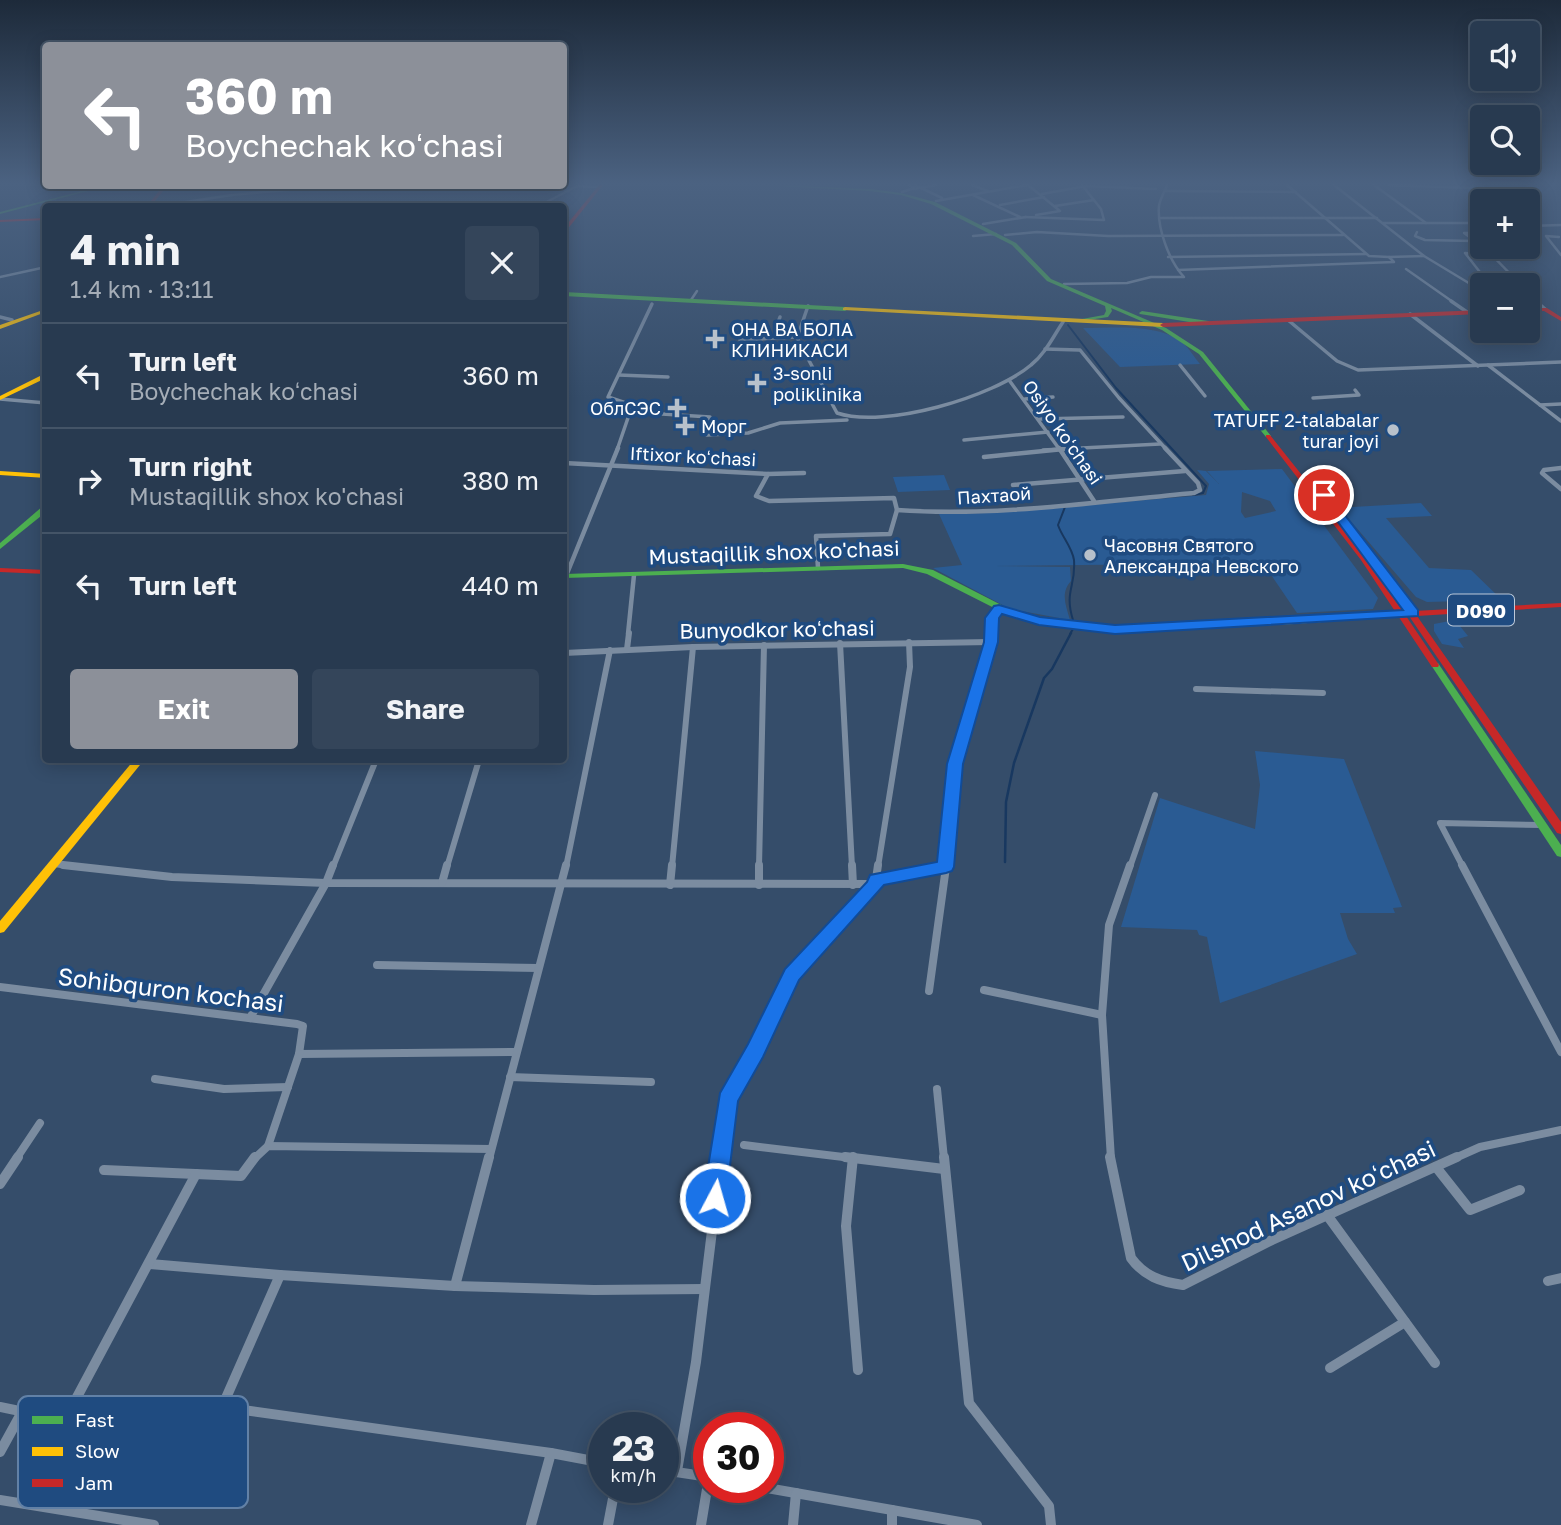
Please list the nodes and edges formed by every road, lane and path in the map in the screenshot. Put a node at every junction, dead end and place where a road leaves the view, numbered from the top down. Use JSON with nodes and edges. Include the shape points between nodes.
{"nodes":[{"id":1,"x":1028,"y":256,"type":"edge"},
{"id":2,"x":1031,"y":256,"type":"edge"},
{"id":3,"x":1251,"y":256,"type":"edge"},
{"id":4,"x":1380,"y":256,"type":"edge"},
{"id":5,"x":1418,"y":256,"type":"edge"},
{"id":6,"x":1424,"y":256,"type":"edge"},
{"id":7,"x":1467,"y":256,"type":"edge"},
{"id":8,"x":1168,"y":257,"type":"joint"},
{"id":9,"x":1389,"y":257,"type":"junction"},
{"id":10,"x":1498,"y":259,"type":"edge"},
{"id":11,"x":42,"y":268,"type":"edge"},
{"id":12,"x":1178,"y":270,"type":"junction"},
{"id":13,"x":1406,"y":270,"type":"dead end"},
{"id":14,"x":1481,"y":273,"type":"edge"},
{"id":15,"x":1510,"y":273,"type":"edge"},
{"id":16,"x":0,"y":277,"type":"edge"},
{"id":17,"x":1064,"y":284,"type":"junction"},
{"id":18,"x":1470,"y":284,"type":"edge"},
{"id":19,"x":697,"y":291,"type":"dead end"},
{"id":20,"x":567,"y":296,"type":"edge"},
{"id":21,"x":567,"y":296,"type":"edge"},
{"id":22,"x":691,"y":300,"type":"junction"},
{"id":23,"x":652,"y":304,"type":"dead end"},
{"id":24,"x":1540,"y":304,"type":"edge"},
{"id":25,"x":1107,"y":305,"type":"junction"},
{"id":26,"x":808,"y":307,"type":"junction"},
{"id":27,"x":1126,"y":309,"type":"junction"},
{"id":28,"x":1540,"y":309,"type":"edge"},
{"id":29,"x":1545,"y":309,"type":"junction"},
{"id":30,"x":42,"y":310,"type":"edge"},
{"id":31,"x":42,"y":310,"type":"edge"},
{"id":32,"x":1467,"y":312,"type":"joint"},
{"id":33,"x":1410,"y":314,"type":"junction"},
{"id":34,"x":0,"y":317,"type":"edge"},
{"id":35,"x":780,"y":317,"type":"dead end"},
{"id":36,"x":1561,"y":319,"type":"edge"},
{"id":37,"x":12,"y":320,"type":"junction"},
{"id":38,"x":1084,"y":320,"type":"junction"},
{"id":39,"x":1288,"y":320,"type":"junction"},
{"id":40,"x":1063,"y":322,"type":"junction"},
{"id":41,"x":1208,"y":323,"type":"junction"},
{"id":42,"x":1159,"y":325,"type":"junction"},
{"id":43,"x":0,"y":326,"type":"edge"},
{"id":44,"x":800,"y":330,"type":"junction"},
{"id":45,"x":797,"y":337,"type":"junction"},
{"id":46,"x":740,"y":340,"type":"dead end"},
{"id":47,"x":1045,"y":349,"type":"junction"},
{"id":48,"x":1207,"y":353,"type":"junction"},
{"id":49,"x":1561,"y":362,"type":"edge"},
{"id":50,"x":1180,"y":365,"type":"dead end"},
{"id":51,"x":1488,"y":365,"type":"junction"},
{"id":52,"x":1478,"y":366,"type":"junction"},
{"id":53,"x":619,"y":374,"type":"junction"},
{"id":54,"x":42,"y":377,"type":"edge"},
{"id":55,"x":668,"y":377,"type":"dead end"},
{"id":56,"x":1009,"y":380,"type":"junction"},
{"id":57,"x":1355,"y":390,"type":"dead end"},
{"id":58,"x":1205,"y":396,"type":"dead end"},
{"id":59,"x":1053,"y":397,"type":"dead end"},
{"id":60,"x":1313,"y":398,"type":"dead end"},
{"id":61,"x":0,"y":399,"type":"edge"},
{"id":62,"x":1025,"y":399,"type":"junction"},
{"id":63,"x":42,"y":403,"type":"edge"},
{"id":64,"x":1561,"y":404,"type":"edge"},
{"id":65,"x":1540,"y":405,"type":"junction"},
{"id":66,"x":630,"y":412,"type":"junction"},
{"id":67,"x":1123,"y":417,"type":"dead end"},
{"id":68,"x":853,"y":419,"type":"junction"},
{"id":69,"x":1040,"y":419,"type":"junction"},
{"id":70,"x":1561,"y":421,"type":"edge"},
{"id":71,"x":1048,"y":432,"type":"junction"},
{"id":72,"x":964,"y":440,"type":"dead end"},
{"id":73,"x":1160,"y":444,"type":"junction"},
{"id":74,"x":1059,"y":449,"type":"junction"},
{"id":75,"x":984,"y":457,"type":"dead end"},
{"id":76,"x":567,"y":463,"type":"edge"},
{"id":77,"x":611,"y":466,"type":"junction"},
{"id":78,"x":1561,"y":468,"type":"edge"},
{"id":79,"x":1186,"y":471,"type":"junction"},
{"id":80,"x":804,"y":473,"type":"dead end"},
{"id":81,"x":768,"y":474,"type":"junction"},
{"id":82,"x":0,"y":475,"type":"edge"},
{"id":83,"x":42,"y":478,"type":"edge"},
{"id":84,"x":1078,"y":478,"type":"junction"},
{"id":85,"x":1013,"y":485,"type":"dead end"},
{"id":86,"x":1561,"y":489,"type":"edge"},
{"id":87,"x":1094,"y":501,"type":"junction"},
{"id":88,"x":897,"y":510,"type":"junction"},
{"id":89,"x":42,"y":511,"type":"edge"},
{"id":90,"x":0,"y":547,"type":"edge"},
{"id":91,"x":818,"y":568,"type":"junction"},
{"id":92,"x":0,"y":570,"type":"edge"},
{"id":93,"x":567,"y":571,"type":"edge"},
{"id":94,"x":42,"y":572,"type":"edge"},
{"id":95,"x":634,"y":575,"type":"junction"},
{"id":96,"x":567,"y":576,"type":"edge"},
{"id":97,"x":1561,"y":605,"type":"edge"},
{"id":98,"x":999,"y":609,"type":"junction"},
{"id":99,"x":1407,"y":614,"type":"junction"},
{"id":100,"x":909,"y":642,"type":"junction"},
{"id":101,"x":991,"y":642,"type":"junction"},
{"id":102,"x":839,"y":643,"type":"junction"},
{"id":103,"x":764,"y":645,"type":"junction"},
{"id":104,"x":693,"y":647,"type":"junction"},
{"id":105,"x":627,"y":649,"type":"junction"},
{"id":106,"x":610,"y":650,"type":"junction"},
{"id":107,"x":567,"y":653,"type":"edge"},
{"id":108,"x":1196,"y":689,"type":"dead end"},
{"id":109,"x":1323,"y":693,"type":"dead end"},
{"id":110,"x":137,"y":763,"type":"edge"},
{"id":111,"x":375,"y":763,"type":"edge"},
{"id":112,"x":478,"y":763,"type":"edge"},
{"id":113,"x":1155,"y":795,"type":"dead end"},
{"id":114,"x":1543,"y":825,"type":"junction"},
{"id":115,"x":1561,"y":830,"type":"edge"},
{"id":116,"x":1561,"y":853,"type":"edge"},
{"id":117,"x":53,"y":864,"type":"junction"},
{"id":118,"x":946,"y":867,"type":"junction"},
{"id":119,"x":875,"y":882,"type":"junction"},
{"id":120,"x":327,"y":883,"type":"junction"},
{"id":121,"x":442,"y":883,"type":"junction"},
{"id":122,"x":562,"y":884,"type":"junction"},
{"id":123,"x":853,"y":884,"type":"junction"},
{"id":124,"x":670,"y":885,"type":"junction"},
{"id":125,"x":759,"y":885,"type":"junction"},
{"id":126,"x":0,"y":929,"type":"edge"},
{"id":127,"x":377,"y":965,"type":"dead end"},
{"id":128,"x":538,"y":968,"type":"junction"},
{"id":129,"x":0,"y":987,"type":"edge"},
{"id":130,"x":984,"y":990,"type":"dead end"},
{"id":131,"x":929,"y":991,"type":"dead end"},
{"id":132,"x":1102,"y":1015,"type":"junction"},
{"id":133,"x":250,"y":1018,"type":"junction"},
{"id":134,"x":516,"y":1052,"type":"junction"},
{"id":135,"x":1561,"y":1052,"type":"edge"},
{"id":136,"x":299,"y":1054,"type":"junction"},
{"id":137,"x":510,"y":1077,"type":"junction"},
{"id":138,"x":155,"y":1079,"type":"dead end"},
{"id":139,"x":651,"y":1083,"type":"dead end"},
{"id":140,"x":288,"y":1087,"type":"junction"},
{"id":141,"x":937,"y":1089,"type":"dead end"},
{"id":142,"x":40,"y":1123,"type":"dead end"},
{"id":143,"x":1561,"y":1130,"type":"edge"},
{"id":144,"x":744,"y":1145,"type":"dead end"},
{"id":145,"x":268,"y":1146,"type":"junction"},
{"id":146,"x":491,"y":1149,"type":"junction"},
{"id":147,"x":853,"y":1157,"type":"junction"},
{"id":148,"x":1436,"y":1167,"type":"junction"},
{"id":149,"x":944,"y":1169,"type":"junction"},
{"id":150,"x":104,"y":1170,"type":"dead end"},
{"id":151,"x":196,"y":1174,"type":"junction"},
{"id":152,"x":0,"y":1184,"type":"edge"},
{"id":153,"x":1520,"y":1190,"type":"dead end"},
{"id":154,"x":1328,"y":1215,"type":"junction"},
{"id":155,"x":150,"y":1264,"type":"junction"},
{"id":156,"x":280,"y":1275,"type":"junction"},
{"id":157,"x":1561,"y":1278,"type":"edge"},
{"id":158,"x":1548,"y":1281,"type":"dead end"},
{"id":159,"x":455,"y":1286,"type":"junction"},
{"id":160,"x":704,"y":1289,"type":"junction"},
{"id":161,"x":1405,"y":1322,"type":"junction"},
{"id":162,"x":1435,"y":1363,"type":"dead end"},
{"id":163,"x":1330,"y":1368,"type":"dead end"},
{"id":164,"x":858,"y":1370,"type":"dead end"},
{"id":165,"x":78,"y":1396,"type":"edge"},
{"id":166,"x":227,"y":1396,"type":"edge"},
{"id":167,"x":0,"y":1407,"type":"edge"},
{"id":168,"x":18,"y":1411,"type":"edge"},
{"id":169,"x":248,"y":1411,"type":"edge"},
{"id":170,"x":18,"y":1419,"type":"edge"},
{"id":171,"x":0,"y":1451,"type":"edge"},
{"id":172,"x":551,"y":1453,"type":"junction"},
{"id":173,"x":588,"y":1460,"type":"edge"},
{"id":174,"x":679,"y":1460,"type":"edge"},
{"id":175,"x":784,"y":1491,"type":"edge"},
{"id":176,"x":796,"y":1493,"type":"junction"},
{"id":177,"x":0,"y":1500,"type":"edge"},
{"id":178,"x":18,"y":1503,"type":"edge"},
{"id":179,"x":612,"y":1503,"type":"edge"},
{"id":180,"x":705,"y":1503,"type":"edge"},
{"id":181,"x":49,"y":1508,"type":"edge"},
{"id":182,"x":892,"y":1510,"type":"junction"},
{"id":183,"x":153,"y":1525,"type":"edge"},
{"id":184,"x":531,"y":1525,"type":"edge"},
{"id":185,"x":608,"y":1525,"type":"edge"},
{"id":186,"x":702,"y":1525,"type":"edge"},
{"id":187,"x":793,"y":1525,"type":"edge"},
{"id":188,"x":892,"y":1525,"type":"edge"},
{"id":189,"x":977,"y":1525,"type":"edge"},
{"id":190,"x":1051,"y":1525,"type":"edge"}],
"edges":[{"from":1,"to":25,"type":"main road","via":[[1049,280]]},
{"from":2,"to":17,"type":"main road"},
{"from":3,"to":8,"type":"street"},
{"from":4,"to":9,"type":"street"},
{"from":5,"to":9,"type":"street"},
{"from":6,"to":18,"type":"street"},
{"from":7,"to":14,"type":"street"},
{"from":8,"to":12,"type":"street"},
{"from":9,"to":12,"type":"street","via":[[1394,262]]},
{"from":10,"to":15,"type":"street"},
{"from":11,"to":16,"type":"street"},
{"from":12,"to":17,"type":"street","via":[[1184,277]]},
{"from":13,"to":32,"type":"street"},
{"from":17,"to":27,"type":"main road"},
{"from":19,"to":22,"type":"street"},
{"from":20,"to":22,"type":"main road"},
{"from":21,"to":26,"type":"main road"},
{"from":22,"to":26,"type":"main road"},
{"from":23,"to":53,"type":"street"},
{"from":24,"to":29,"type":"street"},
{"from":25,"to":38,"type":"main road","via":[[1106,316]]},
{"from":25,"to":42,"type":"main road"},
{"from":26,"to":38,"type":"main road"},
{"from":26,"to":40,"type":"main road"},
{"from":26,"to":44,"type":"street"},
{"from":27,"to":41,"type":"main road"},
{"from":27,"to":42,"type":"main road"},
{"from":28,"to":29,"type":"main road"},
{"from":29,"to":36,"type":"main road"},
{"from":30,"to":37,"type":"main road"},
{"from":31,"to":43,"type":"main road"},
{"from":32,"to":33,"type":"main road"},
{"from":33,"to":39,"type":"main road"},
{"from":33,"to":52,"type":"street"},
{"from":34,"to":37,"type":"street"},
{"from":35,"to":44,"type":"street","via":[[776,328]]},
{"from":37,"to":43,"type":"main road"},
{"from":38,"to":42,"type":"main road"},
{"from":39,"to":41,"type":"main road"},
{"from":39,"to":52,"type":"street","via":[[1351,369]]},
{"from":40,"to":42,"type":"main road"},
{"from":40,"to":47,"type":"street"},
{"from":41,"to":42,"type":"main road"},
{"from":41,"to":48,"type":"main road","via":[[1195,332]]},
{"from":42,"to":48,"type":"main road"},
{"from":42,"to":99,"type":"main road","via":[[1201,354]]},
{"from":44,"to":45,"type":"street"},
{"from":45,"to":46,"type":"street"},
{"from":45,"to":68,"type":"street","via":[[837,413]]},
{"from":47,"to":56,"type":"street"},
{"from":47,"to":73,"type":"street","via":[[1080,350]]},
{"from":48,"to":99,"type":"main road","via":[[1335,510]]},
{"from":49,"to":51,"type":"street"},
{"from":50,"to":58,"type":"street"},
{"from":51,"to":52,"type":"street"},
{"from":51,"to":65,"type":"street"},
{"from":53,"to":55,"type":"street"},
{"from":53,"to":66,"type":"street","via":[[608,397],[626,403]]},
{"from":54,"to":61,"type":"main road"},
{"from":56,"to":62,"type":"street","name":"Osiyo koʻchasi"},
{"from":56,"to":68,"type":"street","via":[[965,398]]},
{"from":57,"to":60,"type":"street","via":[[1359,395]]},
{"from":59,"to":62,"type":"street"},
{"from":61,"to":63,"type":"street"},
{"from":62,"to":69,"type":"street","name":"Osiyo koʻchasi"},
{"from":64,"to":65,"type":"street"},
{"from":65,"to":70,"type":"street"},
{"from":66,"to":68,"type":"street","via":[[710,417],[707,435],[748,433],[780,423]]},
{"from":66,"to":77,"type":"street"},
{"from":67,"to":69,"type":"street"},
{"from":69,"to":71,"type":"street","name":"Osiyo koʻchasi"},
{"from":71,"to":72,"type":"street"},
{"from":71,"to":74,"type":"street","name":"Osiyo koʻchasi"},
{"from":73,"to":74,"type":"street"},
{"from":73,"to":79,"type":"street"},
{"from":74,"to":75,"type":"street"},
{"from":74,"to":84,"type":"street","name":"Osiyo koʻchasi"},
{"from":76,"to":77,"type":"street","name":"Iftixor koʻchasi"},
{"from":77,"to":81,"type":"street","name":"Iftixor koʻchasi"},
{"from":77,"to":93,"type":"street"},
{"from":78,"to":86,"type":"street","via":[[1542,471]]},
{"from":79,"to":84,"type":"street"},
{"from":79,"to":87,"type":"street","name":"Пахтаой","via":[[1198,483],[1199,491]]},
{"from":80,"to":81,"type":"street"},
{"from":81,"to":88,"type":"street","name":"Iftixor koʻchasi","via":[[756,496],[762,500],[894,498]]},
{"from":82,"to":83,"type":"main road"},
{"from":84,"to":85,"type":"street"},
{"from":84,"to":87,"type":"street","name":"Osiyo koʻchasi"},
{"from":87,"to":88,"type":"street","name":"Пахтаой","via":[[1014,510]]},
{"from":88,"to":91,"type":"street","via":[[890,534],[816,536]]},
{"from":89,"to":90,"type":"main road"},
{"from":91,"to":95,"type":"main road","name":"Mustaqillik shox ko'chasi"},
{"from":91,"to":98,"type":"main road","name":"Mustaqillik shox ko'chasi","via":[[921,569]]},
{"from":92,"to":94,"type":"main road"},
{"from":95,"to":96,"type":"main road","name":"Mustaqillik shox ko'chasi"},
{"from":95,"to":105,"type":"street"},
{"from":97,"to":99,"type":"main road","name":"Mustaqillik shox ko'chasi","number":"D090"},
{"from":98,"to":99,"type":"main road","name":"Mustaqillik shox ko'chasi","via":[[1039,621],[1115,629]]},
{"from":98,"to":101,"type":"street","via":[[992,618]]},
{"from":99,"to":114,"type":"main road"},
{"from":99,"to":115,"type":"main road"},
{"from":100,"to":101,"type":"street","name":"Bunyodkor koʻchasi"},
{"from":100,"to":102,"type":"street","name":"Bunyodkor koʻchasi"},
{"from":100,"to":119,"type":"street","via":[[910,667]]},
{"from":101,"to":118,"type":"street","via":[[955,764]]},
{"from":102,"to":103,"type":"street","name":"Bunyodkor koʻchasi"},
{"from":102,"to":123,"type":"street"},
{"from":103,"to":104,"type":"street","name":"Bunyodkor koʻchasi"},
{"from":103,"to":125,"type":"street"},
{"from":104,"to":105,"type":"street","name":"Bunyodkor koʻchasi"},
{"from":104,"to":124,"type":"street"},
{"from":105,"to":106,"type":"street","name":"Bunyodkor koʻchasi"},
{"from":106,"to":107,"type":"street","name":"Bunyodkor koʻchasi"},
{"from":106,"to":122,"type":"street"},
{"from":108,"to":109,"type":"street"},
{"from":110,"to":117,"type":"main road"},
{"from":111,"to":120,"type":"street"},
{"from":112,"to":121,"type":"street"},
{"from":113,"to":132,"type":"street","name":"Dilshod Asanov koʻchasi","via":[[1108,925]]},
{"from":114,"to":116,"type":"main road"},
{"from":114,"to":135,"type":"street","via":[[1440,823]]},
{"from":117,"to":120,"type":"street","via":[[172,877]]},
{"from":117,"to":126,"type":"main road"},
{"from":118,"to":119,"type":"street"},
{"from":118,"to":131,"type":"street"},
{"from":119,"to":123,"type":"street"},
{"from":119,"to":160,"type":"street","via":[[792,975],[727,1100]]},
{"from":120,"to":121,"type":"street"},
{"from":120,"to":133,"type":"street"},
{"from":121,"to":122,"type":"street"},
{"from":122,"to":124,"type":"street"},
{"from":122,"to":128,"type":"street"},
{"from":123,"to":125,"type":"street"},
{"from":124,"to":125,"type":"street"},
{"from":127,"to":128,"type":"street"},
{"from":128,"to":134,"type":"street"},
{"from":129,"to":133,"type":"street","name":"Sohibquron kochasi"},
{"from":130,"to":132,"type":"street"},
{"from":132,"to":154,"type":"street","name":"Dilshod Asanov koʻchasi","via":[[1110,1156],[1136,1268],[1153,1278],[1183,1285]]},
{"from":133,"to":136,"type":"street","name":"Sohibquron kochasi","via":[[303,1026]]},
{"from":134,"to":136,"type":"street"},
{"from":134,"to":137,"type":"street"},
{"from":136,"to":140,"type":"street"},
{"from":137,"to":139,"type":"street"},
{"from":137,"to":146,"type":"street"},
{"from":138,"to":140,"type":"street","via":[[224,1089]]},
{"from":140,"to":145,"type":"street"},
{"from":141,"to":149,"type":"street"},
{"from":142,"to":152,"type":"street"},
{"from":143,"to":148,"type":"street","name":"Dilshod Asanov koʻchasi","via":[[1480,1147]]},
{"from":144,"to":147,"type":"street"},
{"from":145,"to":146,"type":"street"},
{"from":145,"to":151,"type":"street","via":[[241,1176]]},
{"from":146,"to":159,"type":"street"},
{"from":147,"to":149,"type":"street"},
{"from":147,"to":164,"type":"street","via":[[847,1249]]},
{"from":148,"to":153,"type":"street","via":[[1470,1210]]},
{"from":148,"to":154,"type":"street","name":"Dilshod Asanov koʻchasi"},
{"from":149,"to":190,"type":"street","via":[[969,1404],[1049,1506]]},
{"from":150,"to":151,"type":"street"},
{"from":151,"to":155,"type":"street"},
{"from":154,"to":161,"type":"street"},
{"from":155,"to":156,"type":"street"},
{"from":155,"to":165,"type":"street"},
{"from":156,"to":159,"type":"street"},
{"from":156,"to":166,"type":"street"},
{"from":157,"to":158,"type":"street"},
{"from":159,"to":160,"type":"street"},
{"from":160,"to":174,"type":"street"},
{"from":161,"to":162,"type":"street"},
{"from":161,"to":163,"type":"street"},
{"from":167,"to":168,"type":"street"},
{"from":169,"to":172,"type":"street"},
{"from":170,"to":171,"type":"street"},
{"from":172,"to":173,"type":"street"},
{"from":172,"to":184,"type":"street"},
{"from":175,"to":176,"type":"street"},
{"from":176,"to":182,"type":"street"},
{"from":176,"to":187,"type":"street"},
{"from":177,"to":178,"type":"street"},
{"from":179,"to":185,"type":"street"},
{"from":180,"to":186,"type":"street"},
{"from":181,"to":183,"type":"street"},
{"from":182,"to":188,"type":"street"},
{"from":182,"to":189,"type":"street"}]}
